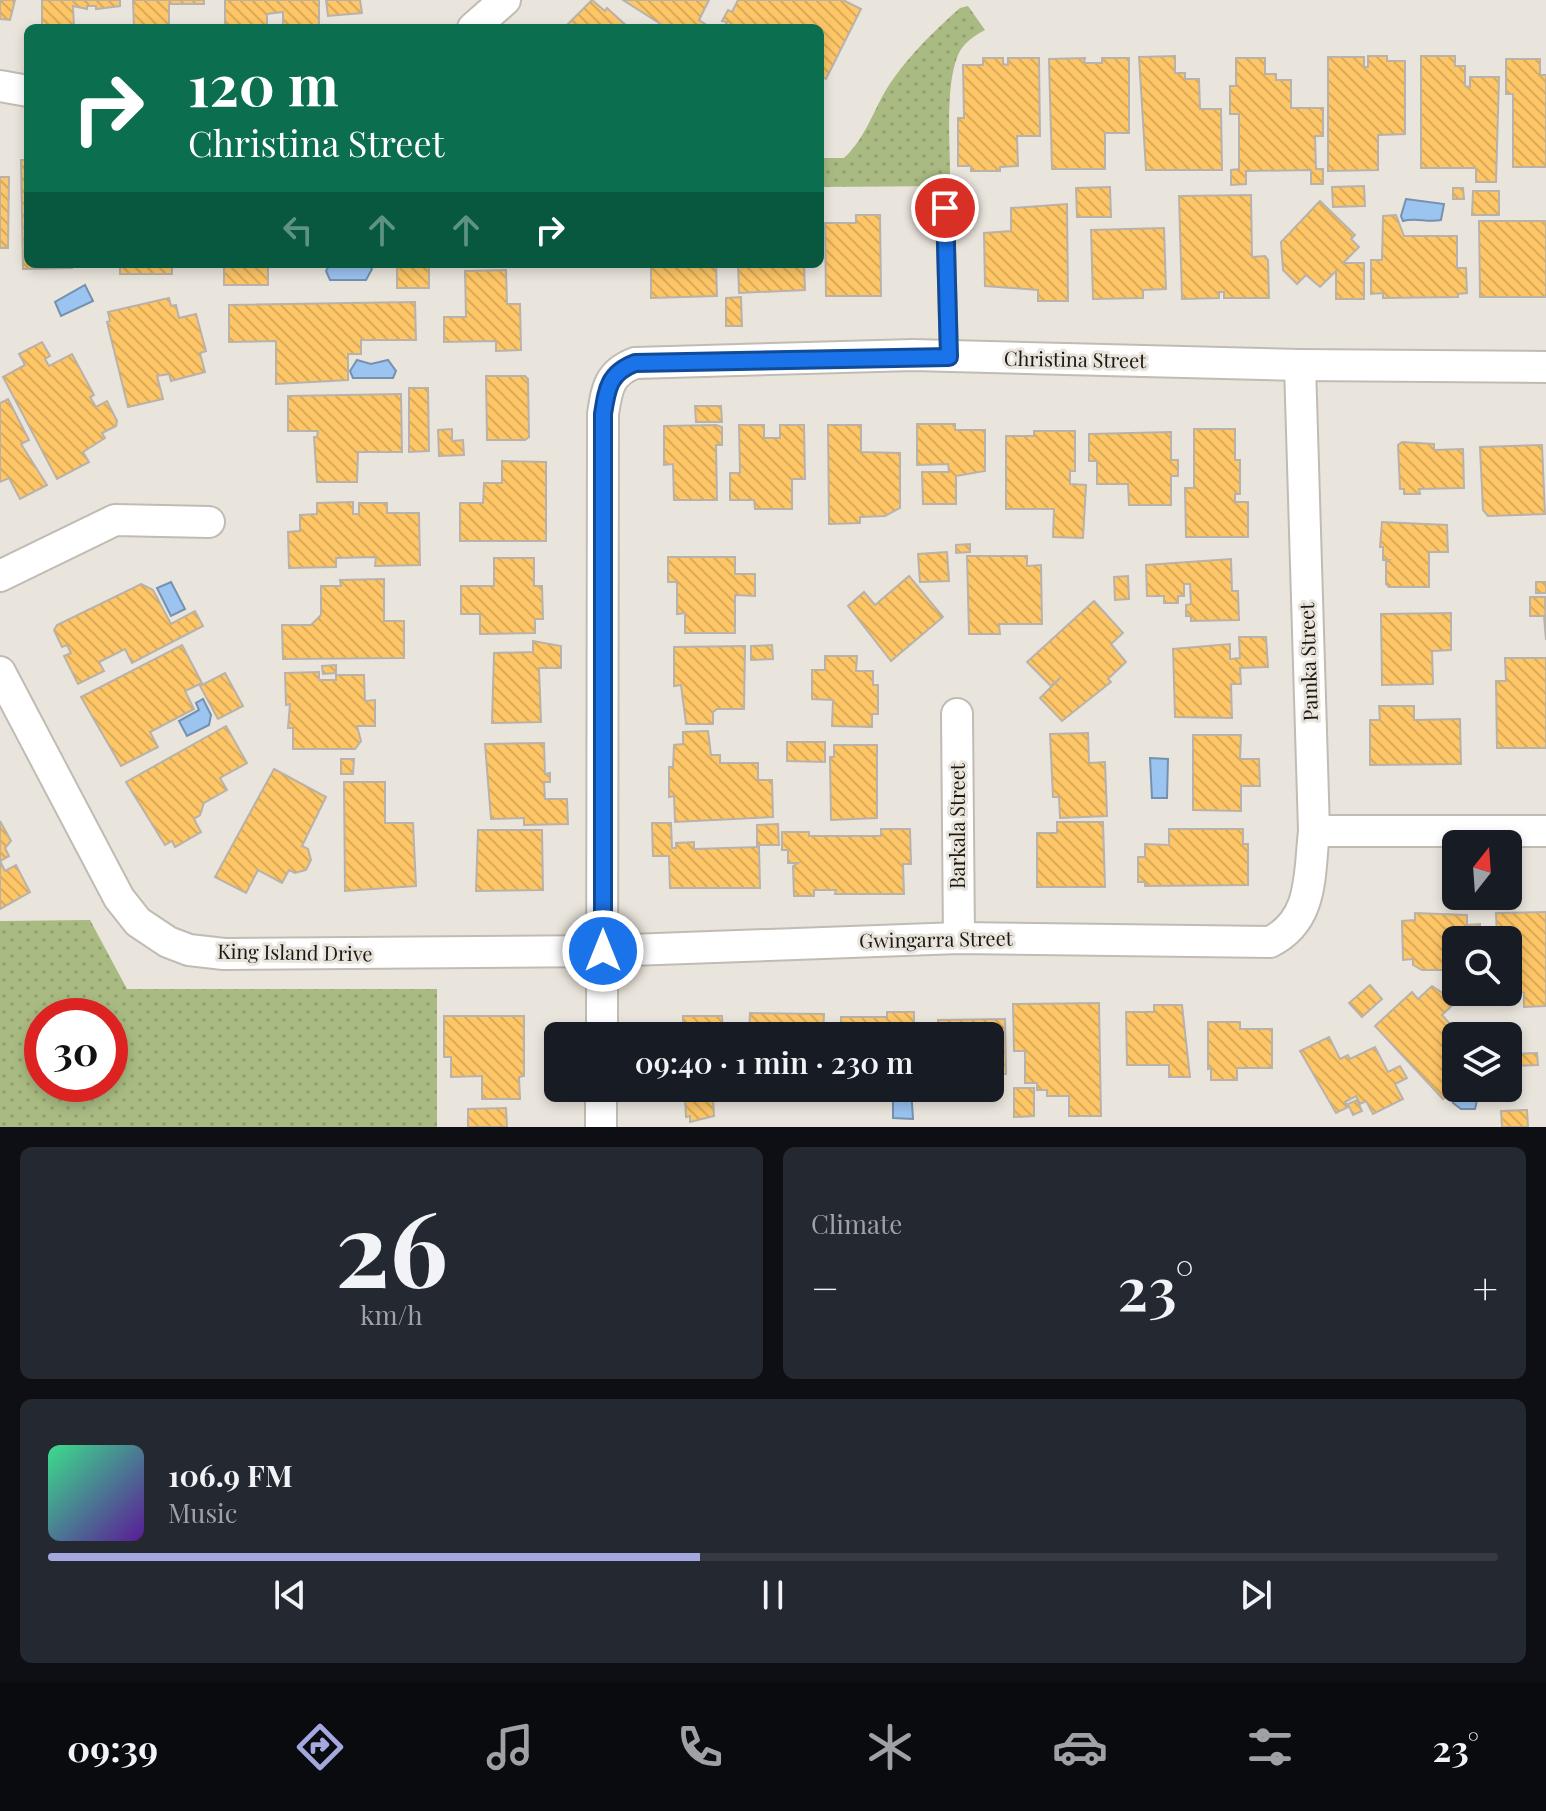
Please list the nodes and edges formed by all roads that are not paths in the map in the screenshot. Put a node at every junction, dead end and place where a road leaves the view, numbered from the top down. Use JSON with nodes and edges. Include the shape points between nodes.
{"nodes":[{"id":1,"x":505,"y":0,"type":"edge"},
{"id":2,"x":478,"y":24,"type":"edge"},
{"id":3,"x":0,"y":86,"type":"edge"},
{"id":4,"x":24,"y":90,"type":"edge"},
{"id":5,"x":945,"y":208,"type":"dead end"},
{"id":6,"x":949,"y":357,"type":"junction"},
{"id":7,"x":1300,"y":365,"type":"junction"},
{"id":8,"x":1546,"y":367,"type":"edge"},
{"id":9,"x":209,"y":522,"type":"dead end"},
{"id":10,"x":0,"y":576,"type":"edge"},
{"id":11,"x":0,"y":672,"type":"edge"},
{"id":12,"x":957,"y":714,"type":"dead end"},
{"id":13,"x":1314,"y":831,"type":"junction"},
{"id":14,"x":1546,"y":831,"type":"edge"},
{"id":15,"x":959,"y":938,"type":"junction"},
{"id":16,"x":1270,"y":942,"type":"joint"},
{"id":17,"x":603,"y":951,"type":"junction"},
{"id":18,"x":602,"y":1022,"type":"edge"},
{"id":19,"x":601,"y":1102,"type":"edge"},
{"id":20,"x":601,"y":1127,"type":"edge"}],
"edges":[{"from":1,"to":2,"type":"street"},
{"from":3,"to":4,"type":"street"},
{"from":5,"to":6,"type":"lane"},
{"from":6,"to":7,"type":"street","name":"Christina Street"},
{"from":6,"to":17,"type":"street","name":"Christina Street","via":[[635,363],[609,379],[603,414]]},
{"from":7,"to":8,"type":"street","name":"Christina Street"},
{"from":7,"to":13,"type":"street","name":"Pamka Street"},
{"from":9,"to":10,"type":"street","via":[[115,520]]},
{"from":11,"to":17,"type":"street","name":"King Island Drive","via":[[119,898],[138,922],[168,942],[224,954]]},
{"from":12,"to":15,"type":"street","name":"Barkala Street"},
{"from":13,"to":14,"type":"street"},
{"from":13,"to":16,"type":"street","name":"Pamka Street","via":[[1298,922]]},
{"from":15,"to":16,"type":"street","name":"Gwingarra Street"},
{"from":15,"to":17,"type":"street","name":"Gwingarra Street"},
{"from":17,"to":18,"type":"street"},
{"from":19,"to":20,"type":"street"}]}
